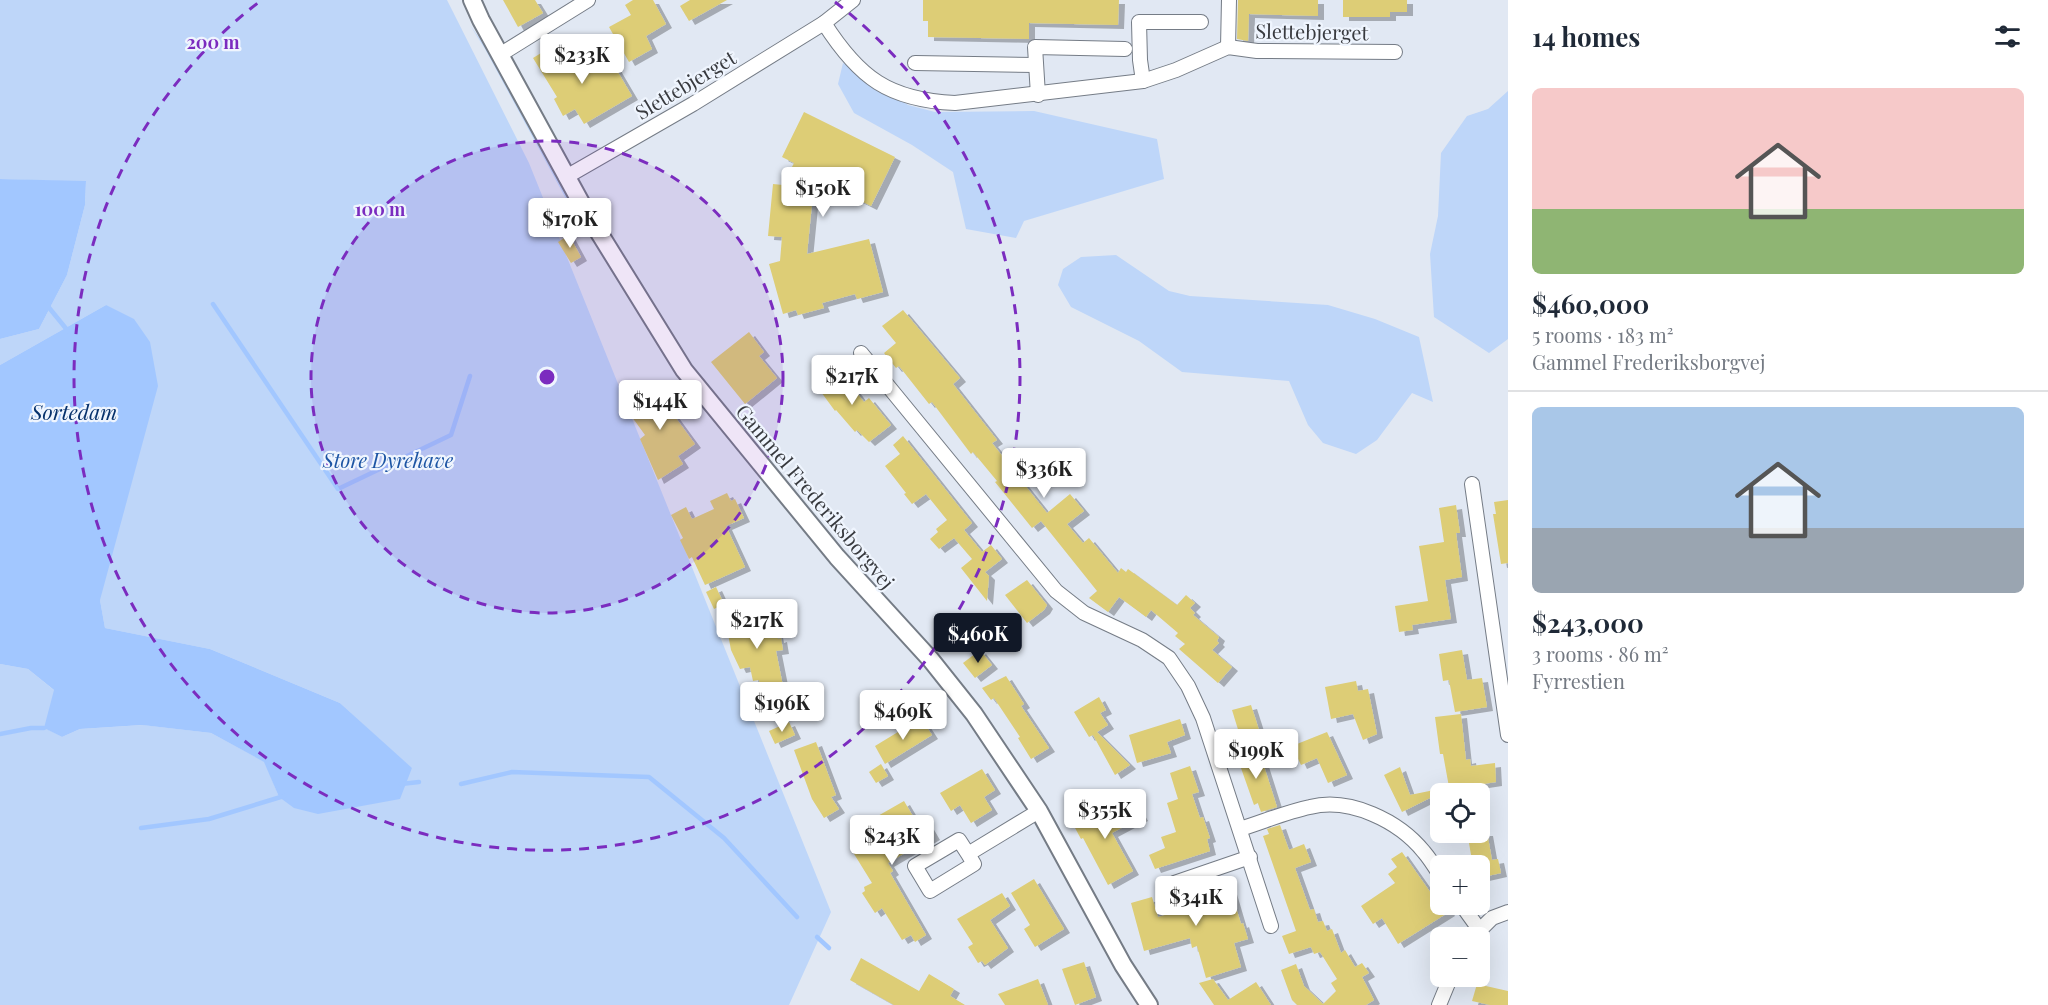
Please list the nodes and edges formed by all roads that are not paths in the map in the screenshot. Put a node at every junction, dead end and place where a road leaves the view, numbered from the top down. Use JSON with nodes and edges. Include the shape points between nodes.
{"nodes":[{"id":1,"x":472,"y":0,"type":"edge"},
{"id":2,"x":588,"y":0,"type":"edge"},
{"id":3,"x":853,"y":0,"type":"edge"},
{"id":4,"x":1229,"y":0,"type":"edge"},
{"id":5,"x":1201,"y":22,"type":"dead end"},
{"id":6,"x":824,"y":23,"type":"junction"},
{"id":7,"x":1228,"y":47,"type":"junction"},
{"id":8,"x":1125,"y":49,"type":"dead end"},
{"id":9,"x":1395,"y":52,"type":"dead end"},
{"id":10,"x":501,"y":54,"type":"junction"},
{"id":11,"x":915,"y":63,"type":"dead end"},
{"id":12,"x":1036,"y":65,"type":"junction"},
{"id":13,"x":1143,"y":81,"type":"junction"},
{"id":14,"x":1038,"y":95,"type":"junction"},
{"id":15,"x":566,"y":177,"type":"junction"},
{"id":16,"x":861,"y":352,"type":"dead end"},
{"id":17,"x":1472,"y":484,"type":"dead end"},
{"id":18,"x":1508,"y":735,"type":"edge"},
{"id":19,"x":1039,"y":811,"type":"junction"},
{"id":20,"x":1240,"y":829,"type":"junction"},
{"id":21,"x":968,"y":854,"type":"dead end"},
{"id":22,"x":1250,"y":857,"type":"junction"},
{"id":23,"x":1430,"y":861,"type":"edge"},
{"id":24,"x":1174,"y":883,"type":"dead end"},
{"id":25,"x":1508,"y":912,"type":"edge"},
{"id":26,"x":1271,"y":926,"type":"dead end"},
{"id":27,"x":1482,"y":927,"type":"edge"},
{"id":28,"x":1446,"y":987,"type":"edge"},
{"id":29,"x":1149,"y":1005,"type":"edge"},
{"id":30,"x":1438,"y":1005,"type":"edge"}],
"edges":[{"from":1,"to":10,"type":"street","name":"Gammel Frederiksborgvej"},
{"from":2,"to":10,"type":"street"},
{"from":3,"to":6,"type":"street","name":"Slettebjerget"},
{"from":4,"to":7,"type":"street","name":"Slettebjerget"},
{"from":5,"to":13,"type":"street","via":[[1139,22]]},
{"from":6,"to":14,"type":"street","name":"Slettebjerget","via":[[860,70],[904,96],[955,103]]},
{"from":6,"to":15,"type":"street","name":"Slettebjerget"},
{"from":7,"to":9,"type":"street","name":"Slettebjerget","via":[[1257,51]]},
{"from":7,"to":13,"type":"street","name":"Slettebjerget"},
{"from":8,"to":12,"type":"street","via":[[1035,47]]},
{"from":10,"to":15,"type":"street","name":"Gammel Frederiksborgvej"},
{"from":11,"to":12,"type":"street"},
{"from":12,"to":14,"type":"street"},
{"from":13,"to":14,"type":"street","name":"Slettebjerget"},
{"from":15,"to":19,"type":"street","name":"Gammel Frederiksborgvej","via":[[684,370],[837,557],[931,660],[974,714]]},
{"from":16,"to":20,"type":"street","via":[[1056,591],[1084,613],[1142,640],[1169,658],[1203,718]]},
{"from":17,"to":18,"type":"street"},
{"from":19,"to":21,"type":"street"},
{"from":19,"to":29,"type":"street","name":"Gammel Frederiksborgvej"},
{"from":20,"to":22,"type":"street"},
{"from":20,"to":23,"type":"street","via":[[1311,806],[1337,805],[1391,823]]},
{"from":22,"to":24,"type":"street"},
{"from":22,"to":26,"type":"street"},
{"from":25,"to":27,"type":"street"},
{"from":28,"to":30,"type":"street"}]}
